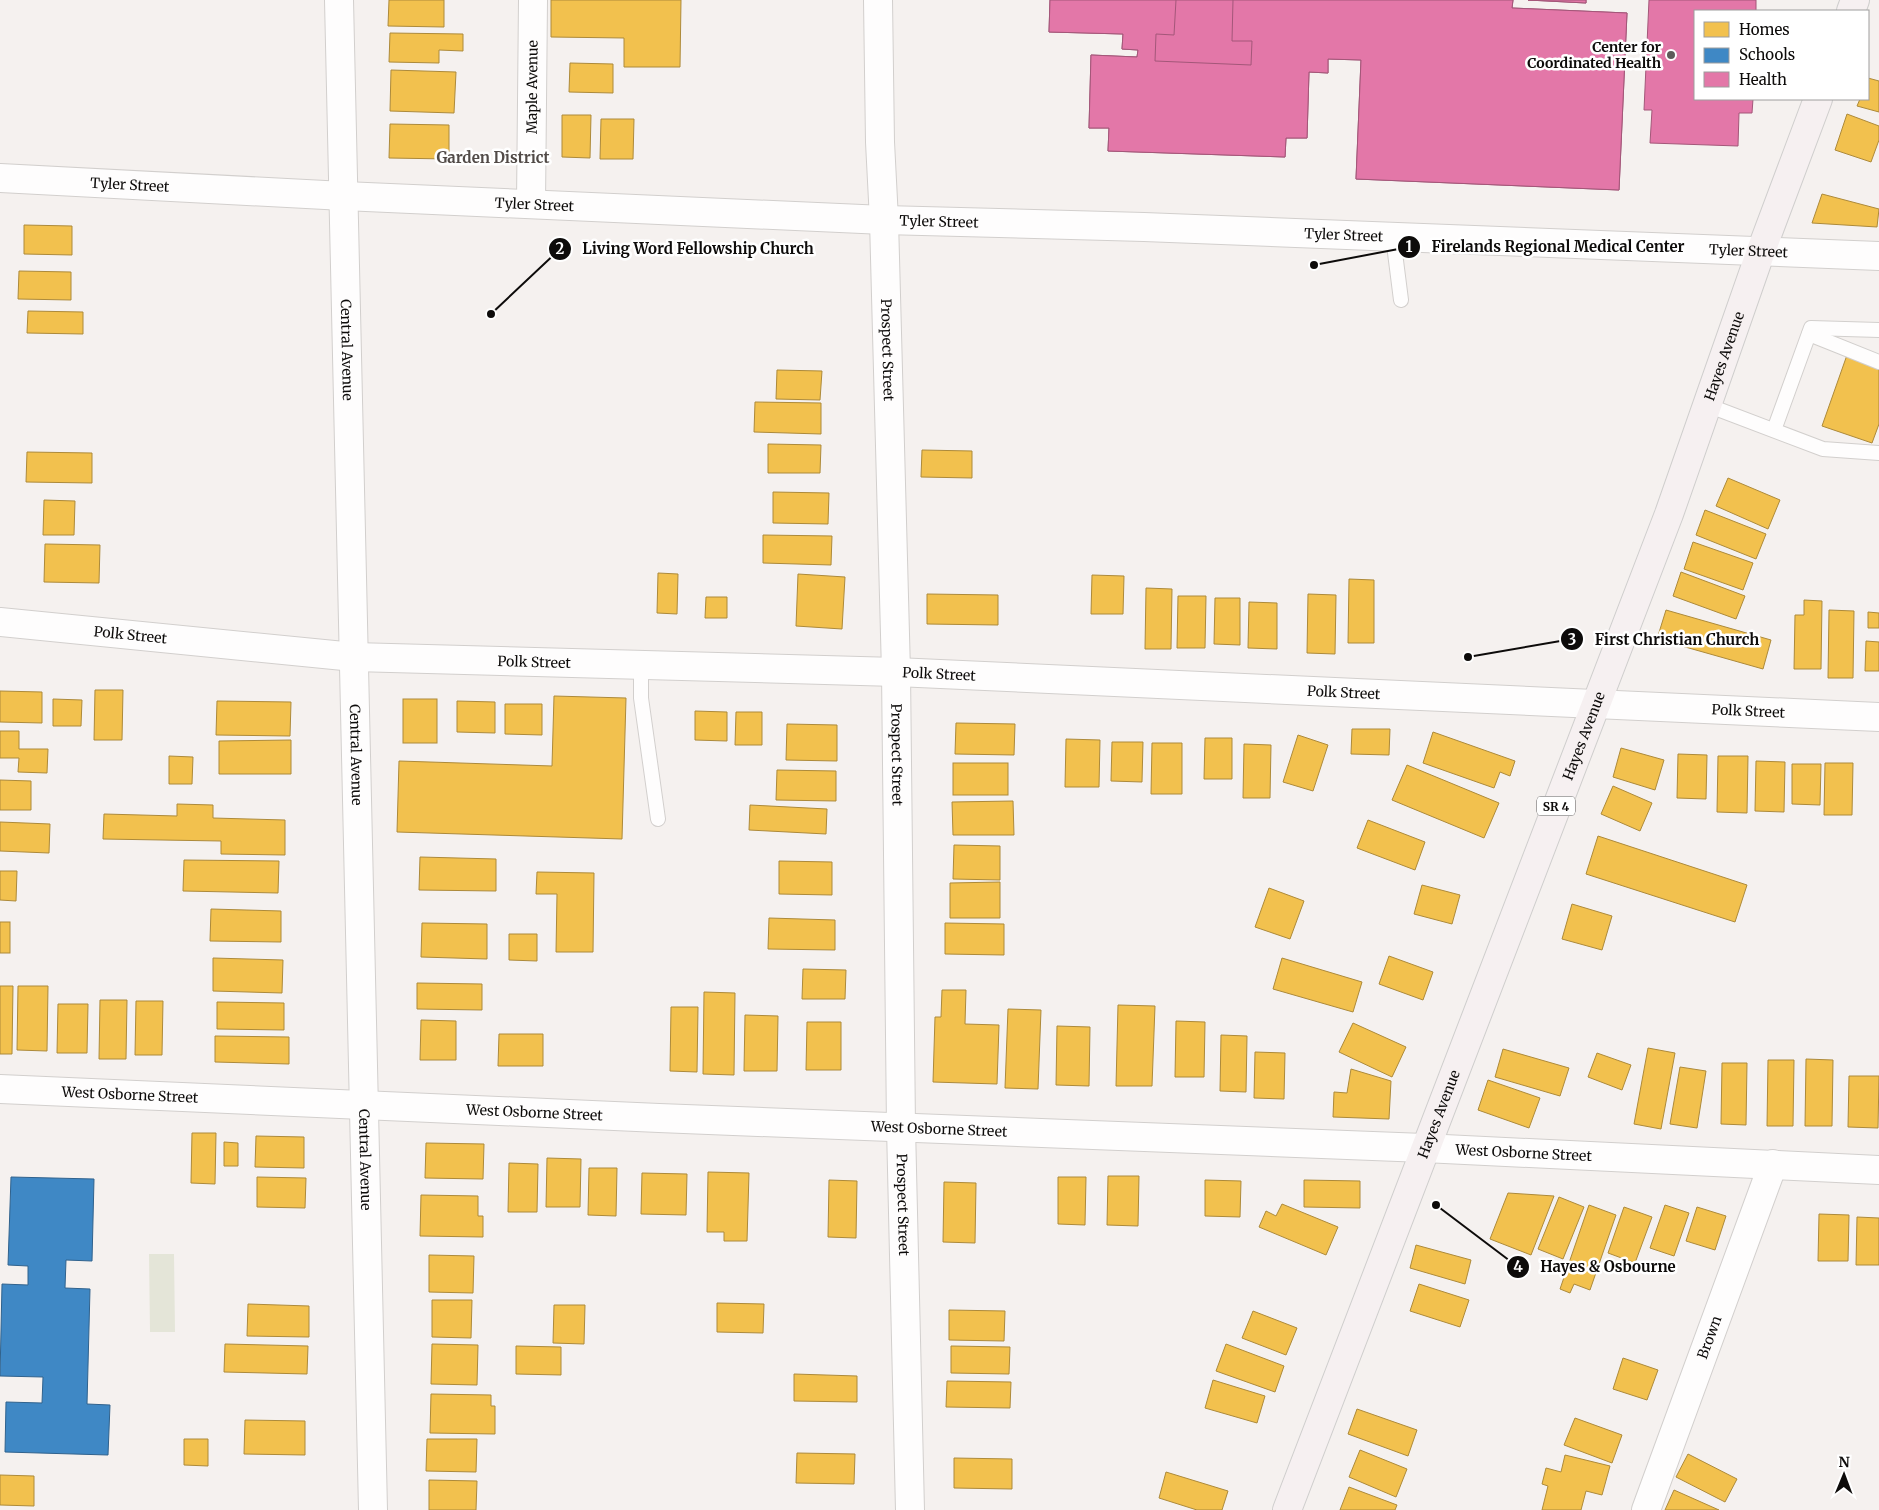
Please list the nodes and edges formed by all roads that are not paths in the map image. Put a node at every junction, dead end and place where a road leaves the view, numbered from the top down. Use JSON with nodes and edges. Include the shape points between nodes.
{"nodes":[{"id":1,"x":339,"y":0,"type":"edge"},
{"id":2,"x":533,"y":0,"type":"edge"},
{"id":3,"x":878,"y":0,"type":"edge"},
{"id":4,"x":1818,"y":100,"type":"edge"},
{"id":5,"x":0,"y":178,"type":"edge"},
{"id":6,"x":344,"y":196,"type":"junction"},
{"id":7,"x":532,"y":203,"type":"junction"},
{"id":8,"x":884,"y":220,"type":"junction"},
{"id":9,"x":1393,"y":237,"type":"junction"},
{"id":10,"x":1761,"y":251,"type":"junction"},
{"id":11,"x":1879,"y":256,"type":"edge"},
{"id":12,"x":1401,"y":300,"type":"dead end"},
{"id":13,"x":1879,"y":330,"type":"edge"},
{"id":14,"x":1809,"y":334,"type":"junction"},
{"id":15,"x":1879,"y":362,"type":"edge"},
{"id":16,"x":1707,"y":405,"type":"junction"},
{"id":17,"x":1774,"y":430,"type":"junction"},
{"id":18,"x":1879,"y":452,"type":"edge"},
{"id":19,"x":0,"y":622,"type":"edge"},
{"id":20,"x":354,"y":656,"type":"junction"},
{"id":21,"x":641,"y":665,"type":"junction"},
{"id":22,"x":896,"y":672,"type":"junction"},
{"id":23,"x":1596,"y":702,"type":"junction"},
{"id":24,"x":1879,"y":716,"type":"edge"},
{"id":25,"x":658,"y":819,"type":"dead end"},
{"id":26,"x":0,"y":1089,"type":"edge"},
{"id":27,"x":364,"y":1104,"type":"junction"},
{"id":28,"x":901,"y":1127,"type":"junction"},
{"id":29,"x":1424,"y":1148,"type":"junction"},
{"id":30,"x":1773,"y":1164,"type":"junction"},
{"id":31,"x":1879,"y":1170,"type":"edge"},
{"id":32,"x":373,"y":1510,"type":"edge"},
{"id":33,"x":910,"y":1510,"type":"edge"},
{"id":34,"x":1287,"y":1510,"type":"edge"},
{"id":35,"x":1646,"y":1510,"type":"edge"}],
"edges":[{"from":1,"to":6,"type":"street","name":"Central Avenue"},
{"from":2,"to":7,"type":"street","name":"Maple Avenue"},
{"from":3,"to":8,"type":"street","name":"Prospect Street"},
{"from":4,"to":10,"type":"main road","name":"Hayes Avenue","number":"SR 4"},
{"from":5,"to":6,"type":"street","name":"Tyler Street"},
{"from":6,"to":7,"type":"street","name":"Tyler Street"},
{"from":6,"to":20,"type":"street","name":"Central Avenue"},
{"from":7,"to":8,"type":"street","name":"Tyler Street"},
{"from":8,"to":9,"type":"street","name":"Tyler Street"},
{"from":8,"to":22,"type":"street","name":"Prospect Street"},
{"from":9,"to":10,"type":"street","name":"Tyler Street"},
{"from":9,"to":12,"type":"lane"},
{"from":10,"to":11,"type":"street","name":"Tyler Street"},
{"from":10,"to":16,"type":"main road","name":"Hayes Avenue","number":"SR 4"},
{"from":13,"to":14,"type":"lane","via":[[1811,328]]},
{"from":14,"to":15,"type":"lane"},
{"from":14,"to":17,"type":"lane"},
{"from":16,"to":17,"type":"lane"},
{"from":16,"to":23,"type":"main road","name":"Hayes Avenue","number":"SR 4","via":[[1669,514]]},
{"from":17,"to":18,"type":"lane","via":[[1823,449]]},
{"from":19,"to":20,"type":"street","name":"Polk Street"},
{"from":20,"to":21,"type":"street","name":"Polk Street"},
{"from":20,"to":27,"type":"street","name":"Central Avenue"},
{"from":21,"to":22,"type":"street","name":"Polk Street"},
{"from":21,"to":25,"type":"lane","via":[[641,698]]},
{"from":22,"to":23,"type":"street","name":"Polk Street"},
{"from":22,"to":28,"type":"street","name":"Prospect Street"},
{"from":23,"to":24,"type":"street","name":"Polk Street"},
{"from":23,"to":29,"type":"main road","name":"Hayes Avenue","number":"SR 4"},
{"from":26,"to":27,"type":"street","name":"West Osborne Street"},
{"from":27,"to":28,"type":"street","name":"West Osborne Street"},
{"from":27,"to":32,"type":"street","name":"Central Avenue"},
{"from":28,"to":29,"type":"street","name":"West Osborne Street"},
{"from":28,"to":33,"type":"street","name":"Prospect Street"},
{"from":29,"to":30,"type":"street","name":"West Osborne Street"},
{"from":29,"to":34,"type":"main road","name":"Hayes Avenue","number":"SR 4"},
{"from":30,"to":31,"type":"street","name":"West Osborne Street"},
{"from":30,"to":35,"type":"street","name":"Brown"}]}
